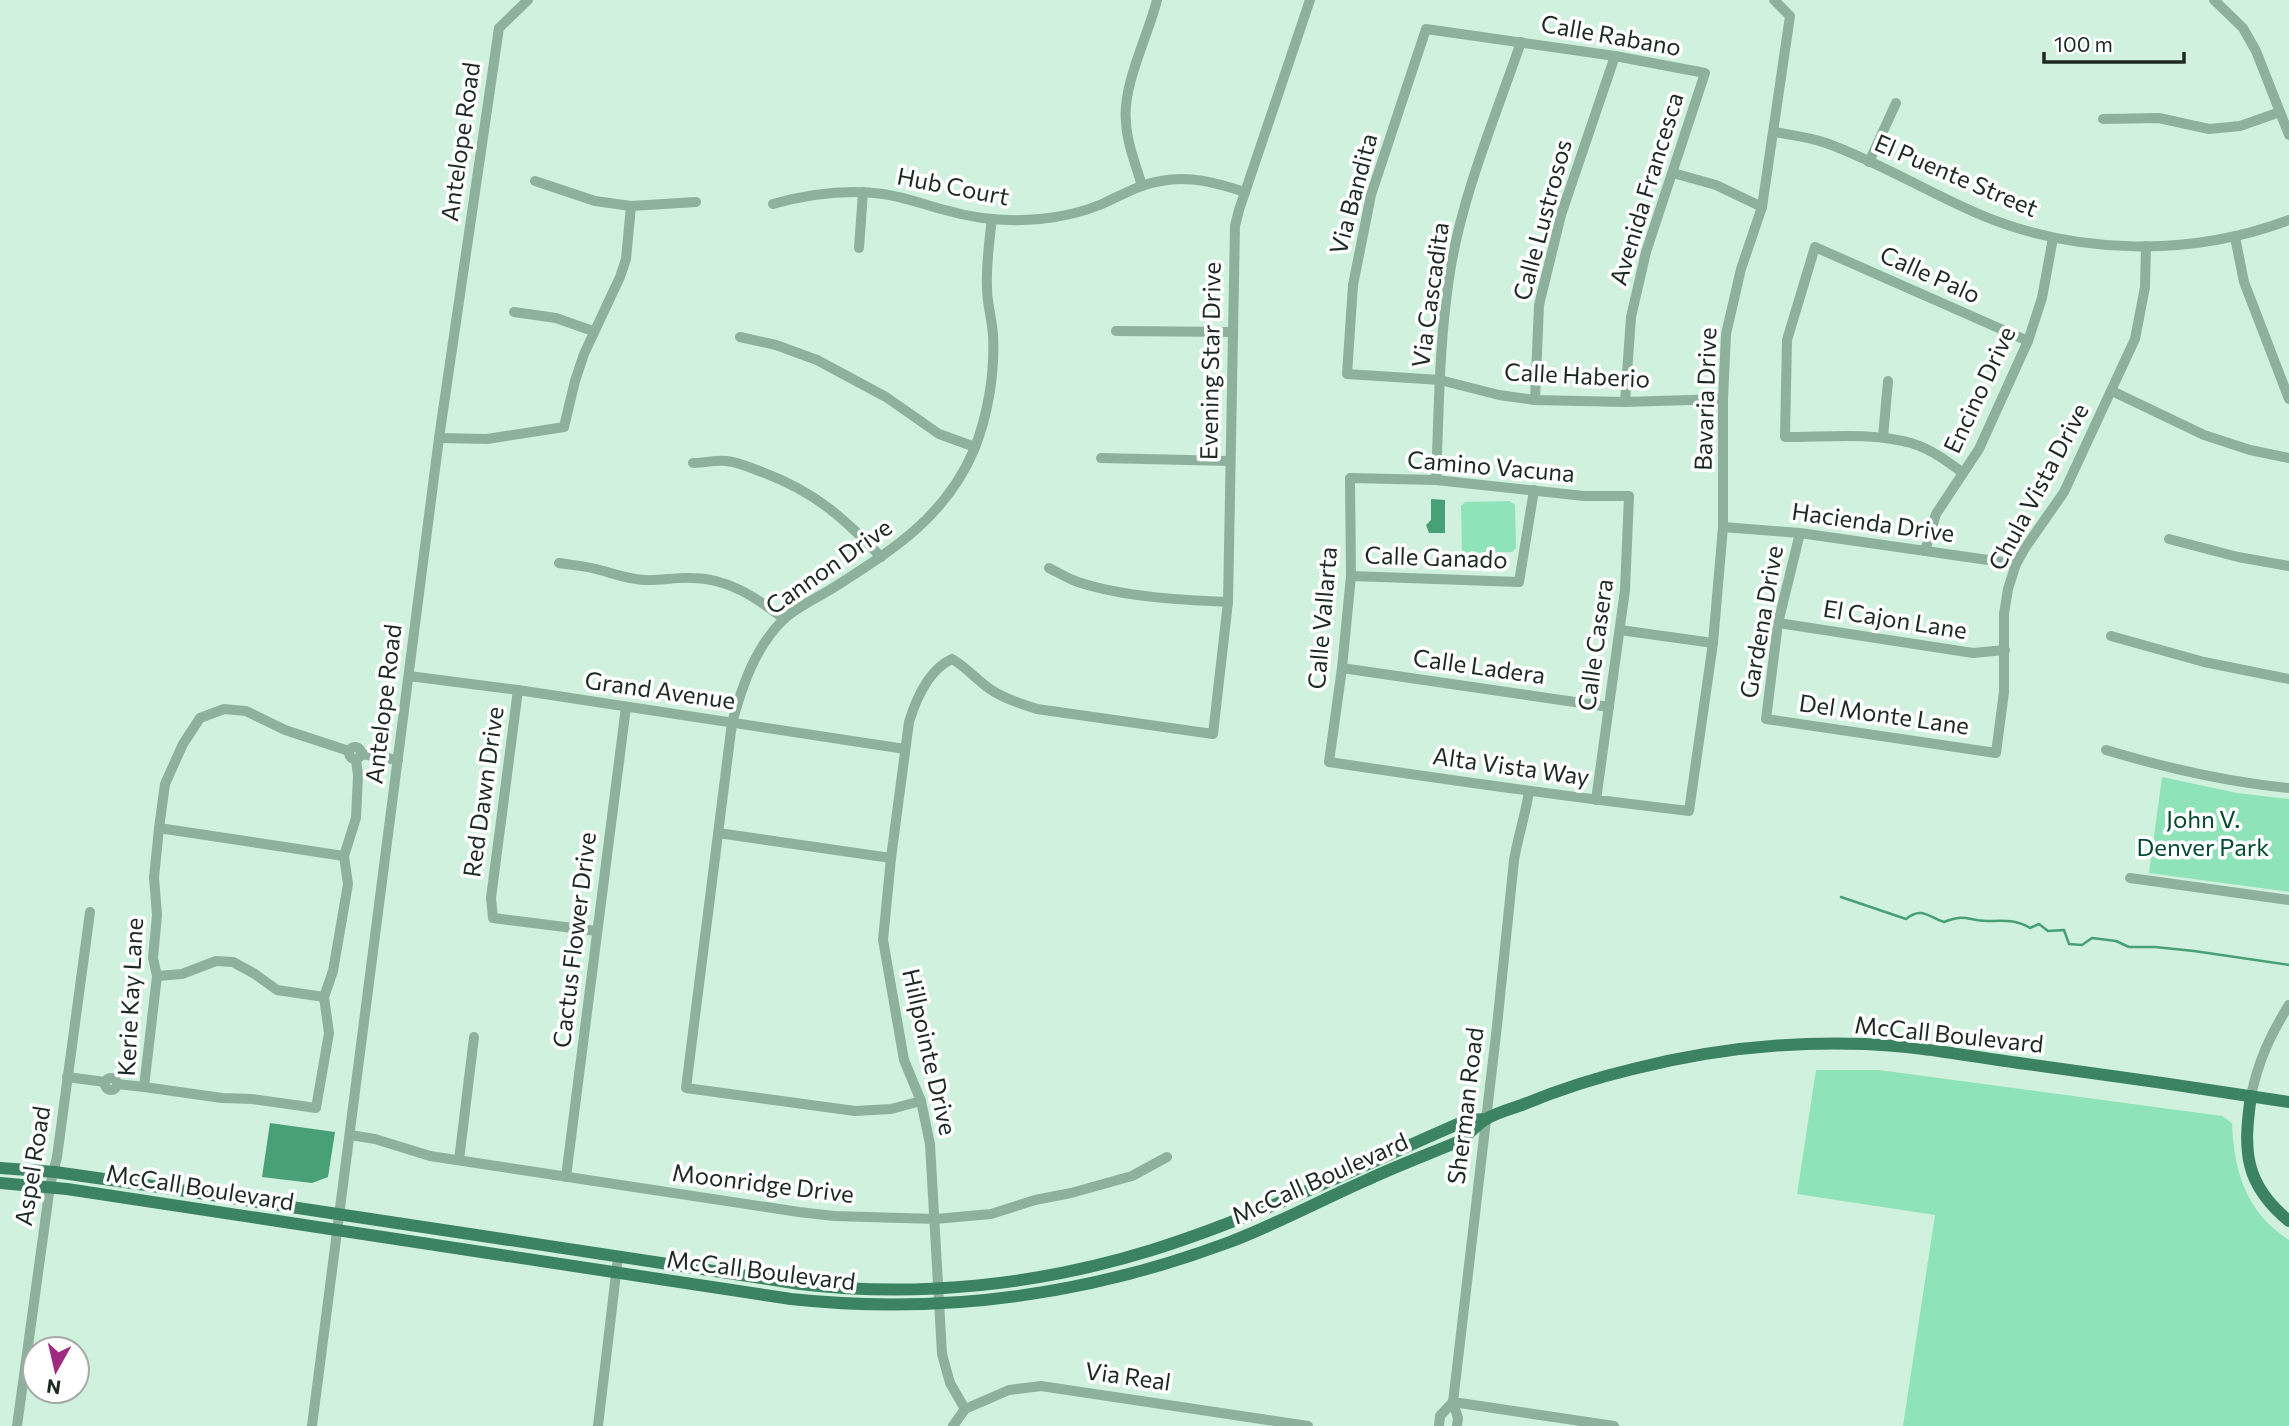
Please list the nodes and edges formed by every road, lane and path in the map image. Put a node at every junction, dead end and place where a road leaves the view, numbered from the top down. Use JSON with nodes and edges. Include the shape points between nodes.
{"nodes":[{"id":1,"x":527,"y":0,"type":"edge"},
{"id":2,"x":1157,"y":0,"type":"edge"},
{"id":3,"x":1310,"y":0,"type":"edge"},
{"id":4,"x":1774,"y":0,"type":"edge"},
{"id":5,"x":2214,"y":0,"type":"edge"},
{"id":6,"x":1426,"y":29,"type":"joint"},
{"id":7,"x":1521,"y":42,"type":"junction"},
{"id":8,"x":1615,"y":56,"type":"junction"},
{"id":9,"x":1705,"y":74,"type":"joint"},
{"id":10,"x":1896,"y":103,"type":"dead end"},
{"id":11,"x":2280,"y":112,"type":"junction"},
{"id":12,"x":2103,"y":119,"type":"dead end"},
{"id":13,"x":1774,"y":132,"type":"junction"},
{"id":14,"x":2289,"y":135,"type":"edge"},
{"id":15,"x":1869,"y":162,"type":"junction"},
{"id":16,"x":1673,"y":173,"type":"junction"},
{"id":17,"x":536,"y":181,"type":"dead end"},
{"id":18,"x":1142,"y":186,"type":"junction"},
{"id":19,"x":863,"y":192,"type":"junction"},
{"id":20,"x":1245,"y":192,"type":"junction"},
{"id":21,"x":696,"y":202,"type":"dead end"},
{"id":22,"x":773,"y":204,"type":"dead end"},
{"id":23,"x":631,"y":205,"type":"junction"},
{"id":24,"x":1762,"y":207,"type":"junction"},
{"id":25,"x":992,"y":219,"type":"junction"},
{"id":26,"x":2289,"y":220,"type":"edge"},
{"id":27,"x":2235,"y":237,"type":"junction"},
{"id":28,"x":2053,"y":238,"type":"junction"},
{"id":29,"x":2146,"y":246,"type":"junction"},
{"id":30,"x":859,"y":248,"type":"dead end"},
{"id":31,"x":514,"y":312,"type":"dead end"},
{"id":32,"x":593,"y":331,"type":"junction"},
{"id":33,"x":1116,"y":331,"type":"dead end"},
{"id":34,"x":1232,"y":332,"type":"junction"},
{"id":35,"x":740,"y":337,"type":"dead end"},
{"id":36,"x":2028,"y":341,"type":"junction"},
{"id":37,"x":1347,"y":374,"type":"joint"},
{"id":38,"x":1440,"y":380,"type":"junction"},
{"id":39,"x":1888,"y":381,"type":"dead end"},
{"id":40,"x":2112,"y":391,"type":"junction"},
{"id":41,"x":2289,"y":398,"type":"edge"},
{"id":42,"x":1723,"y":399,"type":"junction"},
{"id":43,"x":1535,"y":400,"type":"junction"},
{"id":44,"x":1625,"y":402,"type":"junction"},
{"id":45,"x":1883,"y":437,"type":"junction"},
{"id":46,"x":439,"y":438,"type":"junction"},
{"id":47,"x":975,"y":447,"type":"junction"},
{"id":48,"x":1101,"y":458,"type":"dead end"},
{"id":49,"x":2289,"y":458,"type":"edge"},
{"id":50,"x":1230,"y":461,"type":"junction"},
{"id":51,"x":693,"y":463,"type":"dead end"},
{"id":52,"x":1963,"y":473,"type":"junction"},
{"id":53,"x":1350,"y":478,"type":"joint"},
{"id":54,"x":1436,"y":481,"type":"junction"},
{"id":55,"x":1534,"y":490,"type":"junction"},
{"id":56,"x":1629,"y":496,"type":"joint"},
{"id":57,"x":1723,"y":527,"type":"junction"},
{"id":58,"x":1800,"y":533,"type":"junction"},
{"id":59,"x":2169,"y":539,"type":"dead end"},
{"id":60,"x":1925,"y":551,"type":"junction"},
{"id":61,"x":881,"y":557,"type":"junction"},
{"id":62,"x":559,"y":563,"type":"dead end"},
{"id":63,"x":2016,"y":564,"type":"junction"},
{"id":64,"x":2289,"y":566,"type":"edge"},
{"id":65,"x":1049,"y":568,"type":"dead end"},
{"id":66,"x":1351,"y":576,"type":"junction"},
{"id":67,"x":1228,"y":602,"type":"junction"},
{"id":68,"x":784,"y":619,"type":"junction"},
{"id":69,"x":1778,"y":623,"type":"junction"},
{"id":70,"x":1620,"y":630,"type":"junction"},
{"id":71,"x":2111,"y":636,"type":"dead end"},
{"id":72,"x":1713,"y":643,"type":"junction"},
{"id":73,"x":2005,"y":650,"type":"junction"},
{"id":74,"x":952,"y":659,"type":"joint"},
{"id":75,"x":1342,"y":668,"type":"junction"},
{"id":76,"x":409,"y":676,"type":"junction"},
{"id":77,"x":2289,"y":679,"type":"edge"},
{"id":78,"x":518,"y":690,"type":"junction"},
{"id":79,"x":626,"y":707,"type":"junction"},
{"id":80,"x":1609,"y":707,"type":"junction"},
{"id":81,"x":1766,"y":719,"type":"joint"},
{"id":82,"x":732,"y":723,"type":"junction"},
{"id":83,"x":905,"y":749,"type":"junction"},
{"id":84,"x":2106,"y":750,"type":"dead end"},
{"id":85,"x":1996,"y":753,"type":"joint"},
{"id":86,"x":355,"y":755,"type":"junction"},
{"id":87,"x":398,"y":760,"type":"junction"},
{"id":88,"x":1329,"y":762,"type":"joint"},
{"id":89,"x":2289,"y":788,"type":"edge"},
{"id":90,"x":1529,"y":792,"type":"junction"},
{"id":91,"x":1596,"y":800,"type":"junction"},
{"id":92,"x":1689,"y":811,"type":"joint"},
{"id":93,"x":159,"y":828,"type":"junction"},
{"id":94,"x":718,"y":833,"type":"junction"},
{"id":95,"x":344,"y":856,"type":"junction"},
{"id":96,"x":891,"y":858,"type":"junction"},
{"id":97,"x":2130,"y":878,"type":"dead end"},
{"id":98,"x":2289,"y":900,"type":"edge"},
{"id":99,"x":90,"y":912,"type":"dead end"},
{"id":100,"x":597,"y":931,"type":"junction"},
{"id":101,"x":156,"y":976,"type":"junction"},
{"id":102,"x":324,"y":997,"type":"junction"},
{"id":103,"x":2289,"y":1005,"type":"edge"},
{"id":104,"x":474,"y":1037,"type":"dead end"},
{"id":105,"x":67,"y":1077,"type":"junction"},
{"id":106,"x":144,"y":1087,"type":"junction"},
{"id":107,"x":2251,"y":1096,"type":"junction"},
{"id":108,"x":920,"y":1101,"type":"junction"},
{"id":109,"x":2289,"y":1102,"type":"edge"},
{"id":110,"x":1486,"y":1119,"type":"junction"},
{"id":111,"x":350,"y":1135,"type":"junction"},
{"id":112,"x":1167,"y":1157,"type":"dead end"},
{"id":113,"x":459,"y":1160,"type":"junction"},
{"id":114,"x":0,"y":1168,"type":"edge"},
{"id":115,"x":55,"y":1172,"type":"junction"},
{"id":116,"x":566,"y":1177,"type":"junction"},
{"id":117,"x":0,"y":1183,"type":"edge"},
{"id":118,"x":50,"y":1186,"type":"junction"},
{"id":119,"x":340,"y":1214,"type":"junction"},
{"id":120,"x":934,"y":1220,"type":"junction"},
{"id":121,"x":2289,"y":1221,"type":"edge"},
{"id":122,"x":1223,"y":1225,"type":"junction"},
{"id":123,"x":338,"y":1230,"type":"junction"},
{"id":124,"x":618,"y":1257,"type":"junction"},
{"id":125,"x":617,"y":1273,"type":"junction"},
{"id":126,"x":1119,"y":1277,"type":"junction"},
{"id":127,"x":938,"y":1288,"type":"junction"},
{"id":128,"x":939,"y":1304,"type":"junction"},
{"id":129,"x":1453,"y":1402,"type":"junction"},
{"id":130,"x":965,"y":1409,"type":"junction"},
{"id":131,"x":1261,"y":1422,"type":"edge"},
{"id":132,"x":17,"y":1426,"type":"edge"},
{"id":133,"x":312,"y":1426,"type":"edge"},
{"id":134,"x":598,"y":1426,"type":"edge"},
{"id":135,"x":953,"y":1426,"type":"edge"},
{"id":136,"x":1308,"y":1426,"type":"edge"},
{"id":137,"x":1439,"y":1426,"type":"edge"},
{"id":138,"x":1457,"y":1426,"type":"edge"},
{"id":139,"x":1614,"y":1426,"type":"edge"}],
"edges":[{"from":1,"to":46,"type":"street","name":"Antelope Road","via":[[499,28]]},
{"from":2,"to":18,"type":"street","via":[[1126,100],[1129,144]]},
{"from":3,"to":20,"type":"street","name":"Evening Star Drive"},
{"from":4,"to":13,"type":"street","name":"Bavaria Drive","via":[[1790,16]]},
{"from":5,"to":11,"type":"street","via":[[2243,28]]},
{"from":6,"to":7,"type":"street","name":"Calle Rabano"},
{"from":6,"to":37,"type":"street","name":"Via Bandita","via":[[1371,195],[1353,285]]},
{"from":7,"to":8,"type":"street","name":"Calle Rabano"},
{"from":7,"to":38,"type":"street","name":"Via Cascadita","via":[[1464,210],[1450,272]]},
{"from":8,"to":9,"type":"street","name":"Calle Rabano"},
{"from":8,"to":43,"type":"street","name":"Calle Lustrosos","via":[[1561,215],[1539,305]]},
{"from":9,"to":16,"type":"street","name":"Avenida Francesca"},
{"from":10,"to":15,"type":"street"},
{"from":11,"to":12,"type":"street","via":[[2240,126],[2209,129],[2159,118]]},
{"from":11,"to":14,"type":"street"},
{"from":13,"to":15,"type":"street","name":"El Puente Street","via":[[1827,143]]},
{"from":13,"to":24,"type":"street","name":"Bavaria Drive"},
{"from":15,"to":28,"type":"street","name":"El Puente Street","via":[[1981,215]]},
{"from":16,"to":24,"type":"street","via":[[1716,185]]},
{"from":16,"to":44,"type":"street","name":"Avenida Francesca","via":[[1646,252],[1631,317]]},
{"from":17,"to":23,"type":"street","via":[[579,197]]},
{"from":18,"to":20,"type":"street","name":"Hub Court","via":[[1162,180],[1201,180]]},
{"from":18,"to":25,"type":"street","name":"Hub Court","via":[[1076,213]]},
{"from":19,"to":22,"type":"street","name":"Hub Court","via":[[805,196]]},
{"from":19,"to":25,"type":"street","name":"Hub Court"},
{"from":19,"to":30,"type":"street"},
{"from":20,"to":34,"type":"street","name":"Evening Star Drive","via":[[1234,243]]},
{"from":21,"to":23,"type":"street"},
{"from":23,"to":32,"type":"street","via":[[623,268]]},
{"from":24,"to":42,"type":"street","name":"Bavaria Drive","via":[[1726,334]]},
{"from":25,"to":47,"type":"street","name":"Cannon Drive","via":[[987,256],[992,373]]},
{"from":26,"to":27,"type":"street","name":"El Puente Street"},
{"from":27,"to":29,"type":"street","name":"El Puente Street"},
{"from":27,"to":41,"type":"street","via":[[2244,282]]},
{"from":28,"to":29,"type":"street","name":"El Puente Street"},
{"from":28,"to":36,"type":"street","name":"Encino Drive"},
{"from":29,"to":40,"type":"street","name":"Chula Vista Drive","via":[[2141,316]]},
{"from":31,"to":32,"type":"street","via":[[556,318]]},
{"from":32,"to":46,"type":"street","via":[[564,427],[487,439]]},
{"from":33,"to":34,"type":"street"},
{"from":34,"to":50,"type":"street","name":"Evening Star Drive"},
{"from":35,"to":47,"type":"street","via":[[817,359],[886,397],[939,434]]},
{"from":36,"to":45,"type":"street","name":"Calle Palo","via":[[1815,247],[1787,340],[1785,437]]},
{"from":36,"to":52,"type":"street","name":"Encino Drive","via":[[1979,449]]},
{"from":37,"to":38,"type":"street","name":"Calle Haberio"},
{"from":38,"to":43,"type":"street","name":"Calle Haberio"},
{"from":38,"to":54,"type":"street","name":"Via Cascadita"},
{"from":39,"to":45,"type":"street"},
{"from":40,"to":49,"type":"street","via":[[2204,435]]},
{"from":40,"to":63,"type":"street","name":"Chula Vista Drive","via":[[2064,492]]},
{"from":42,"to":44,"type":"street","name":"Calle Haberio"},
{"from":42,"to":57,"type":"street","name":"Bavaria Drive"},
{"from":43,"to":44,"type":"street","name":"Calle Haberio"},
{"from":45,"to":52,"type":"street","via":[[1913,443]]},
{"from":46,"to":76,"type":"street","name":"Antelope Road"},
{"from":47,"to":61,"type":"street","name":"Cannon Drive","via":[[947,498],[927,521]]},
{"from":48,"to":50,"type":"street"},
{"from":50,"to":67,"type":"street","name":"Evening Star Drive"},
{"from":51,"to":61,"type":"street","via":[[726,461],[751,467],[813,495]]},
{"from":52,"to":60,"type":"street","name":"Encino Drive","via":[[1936,514]]},
{"from":53,"to":54,"type":"street","name":"Camino Vacuna"},
{"from":53,"to":66,"type":"street","name":"Calle Vallarta"},
{"from":54,"to":55,"type":"street","name":"Camino Vacuna"},
{"from":55,"to":56,"type":"street","name":"Camino Vacuna"},
{"from":55,"to":66,"type":"street","name":"Calle Ganado","via":[[1519,582]]},
{"from":56,"to":70,"type":"street","name":"Calle Casera"},
{"from":57,"to":58,"type":"street","name":"Hacienda Drive"},
{"from":57,"to":72,"type":"street","name":"Bavaria Drive"},
{"from":58,"to":60,"type":"street","name":"Hacienda Drive"},
{"from":58,"to":69,"type":"street","name":"Gardena Drive"},
{"from":59,"to":64,"type":"street"},
{"from":60,"to":63,"type":"street","name":"Hacienda Drive"},
{"from":61,"to":68,"type":"street","name":"Cannon Drive"},
{"from":62,"to":68,"type":"street","via":[[624,578],[716,581],[749,595]]},
{"from":63,"to":73,"type":"street","name":"Chula Vista Drive","via":[[2004,614]]},
{"from":65,"to":67,"type":"street","via":[[1101,589]]},
{"from":66,"to":75,"type":"street","name":"Calle Vallarta"},
{"from":67,"to":74,"type":"street","name":"Evening Star Drive","via":[[1213,734],[1037,709],[993,691]]},
{"from":68,"to":82,"type":"street","name":"Cannon Drive","via":[[753,663]]},
{"from":69,"to":73,"type":"street","name":"El Cajon Lane","via":[[1973,653]]},
{"from":69,"to":81,"type":"street","name":"Gardena Drive"},
{"from":70,"to":72,"type":"street"},
{"from":70,"to":80,"type":"street","name":"Calle Casera"},
{"from":71,"to":77,"type":"street"},
{"from":72,"to":92,"type":"street","name":"Bavaria Drive"},
{"from":73,"to":85,"type":"street","name":"Chula Vista Drive"},
{"from":74,"to":83,"type":"street","name":"Hillpointe Drive","via":[[933,672],[914,706]]},
{"from":75,"to":80,"type":"street","name":"Calle Ladera"},
{"from":75,"to":88,"type":"street","name":"Calle Vallarta"},
{"from":76,"to":78,"type":"street","name":"Grand Avenue"},
{"from":76,"to":87,"type":"street","name":"Antelope Road"},
{"from":78,"to":79,"type":"street","name":"Grand Avenue"},
{"from":78,"to":100,"type":"street","name":"Red Dawn Drive","via":[[491,898],[493,918]]},
{"from":79,"to":82,"type":"street","name":"Grand Avenue"},
{"from":79,"to":100,"type":"street","name":"Cactus Flower Drive"},
{"from":80,"to":91,"type":"street","name":"Calle Casera"},
{"from":81,"to":85,"type":"street","name":"Del Monte Lane"},
{"from":82,"to":83,"type":"street","name":"Grand Avenue"},
{"from":82,"to":94,"type":"street","name":"Cannon Drive"},
{"from":83,"to":96,"type":"street","name":"Hillpointe Drive"},
{"from":84,"to":89,"type":"street","via":[[2203,776]]},
{"from":86,"to":87,"type":"street","name":"Kerie Kay Lane"},
{"from":86,"to":93,"type":"street","name":"Kerie Kay Lane","via":[[246,711],[224,709],[201,718],[183,744],[165,784]]},
{"from":86,"to":95,"type":"street","name":"Kerie Kay Lane","via":[[356,818]]},
{"from":87,"to":111,"type":"street","name":"Antelope Road"},
{"from":88,"to":90,"type":"street","name":"Alta Vista Way"},
{"from":90,"to":91,"type":"street","name":"Alta Vista Way"},
{"from":90,"to":110,"type":"street","name":"Sherman Road","via":[[1514,860]]},
{"from":91,"to":92,"type":"street","name":"Alta Vista Way"},
{"from":93,"to":95,"type":"street"},
{"from":93,"to":101,"type":"street","name":"Kerie Kay Lane","via":[[154,878]]},
{"from":94,"to":96,"type":"street"},
{"from":94,"to":108,"type":"street","name":"Cannon Drive","via":[[685,1088],[855,1111]]},
{"from":95,"to":102,"type":"street","name":"Kerie Kay Lane","via":[[348,884]]},
{"from":96,"to":108,"type":"street","name":"Hillpointe Drive","via":[[883,940],[904,1060]]},
{"from":97,"to":98,"type":"street"},
{"from":99,"to":105,"type":"street","name":"Aspel Road"},
{"from":100,"to":116,"type":"street","name":"Cactus Flower Drive"},
{"from":101,"to":102,"type":"street","via":[[182,974],[216,961],[233,962],[277,989]]},
{"from":101,"to":106,"type":"street","name":"Kerie Kay Lane"},
{"from":102,"to":106,"type":"street","name":"Kerie Kay Lane","via":[[328,1032],[316,1108]]},
{"from":103,"to":107,"type":"street","via":[[2264,1048]]},
{"from":104,"to":113,"type":"street"},
{"from":105,"to":106,"type":"street","via":[[105,1082],[112,1077],[117,1084]]},
{"from":105,"to":115,"type":"street","name":"Aspel Road"},
{"from":107,"to":109,"type":"main road","name":"McCall Boulevard"},
{"from":107,"to":110,"type":"main road","name":"McCall Boulevard","via":[[1909,1047],[1793,1045],[1713,1053],[1631,1069]]},
{"from":107,"to":121,"type":"main road","via":[[2250,1168],[2267,1201]]},
{"from":108,"to":120,"type":"street","name":"Hillpointe Drive","via":[[930,1144]]},
{"from":110,"to":122,"type":"main road","name":"McCall Boulevard","via":[[1466,1120]]},
{"from":110,"to":126,"type":"main road","name":"McCall Boulevard","via":[[1462,1140],[1268,1226]]},
{"from":110,"to":129,"type":"street","name":"Sherman Road"},
{"from":111,"to":113,"type":"street","name":"Moonridge Drive"},
{"from":111,"to":119,"type":"street","name":"Antelope Road"},
{"from":112,"to":120,"type":"street","name":"Moonridge Drive","via":[[1132,1176],[1071,1193],[991,1214]]},
{"from":113,"to":116,"type":"street","name":"Moonridge Drive"},
{"from":114,"to":115,"type":"main road","name":"McCall Boulevard"},
{"from":115,"to":118,"type":"street","name":"Aspel Road"},
{"from":115,"to":119,"type":"main road","name":"McCall Boulevard"},
{"from":116,"to":120,"type":"street","name":"Moonridge Drive","via":[[835,1216]]},
{"from":117,"to":118,"type":"main road","name":"McCall Boulevard"},
{"from":118,"to":123,"type":"main road","name":"McCall Boulevard"},
{"from":118,"to":132,"type":"street","name":"Aspel Road"},
{"from":119,"to":123,"type":"street","name":"Antelope Road"},
{"from":119,"to":124,"type":"main road","name":"McCall Boulevard"},
{"from":120,"to":127,"type":"street","name":"Hillpointe Drive"},
{"from":122,"to":126,"type":"main road","via":[[1215,1237],[1140,1261]]},
{"from":122,"to":127,"type":"main road","name":"McCall Boulevard","via":[[1151,1251],[1044,1277]]},
{"from":123,"to":125,"type":"main road","name":"McCall Boulevard"},
{"from":123,"to":133,"type":"street","name":"Antelope Road"},
{"from":124,"to":125,"type":"street"},
{"from":124,"to":127,"type":"main road","name":"McCall Boulevard","via":[[827,1287]]},
{"from":125,"to":128,"type":"main road","name":"McCall Boulevard","via":[[830,1303]]},
{"from":125,"to":134,"type":"street"},
{"from":126,"to":128,"type":"main road","name":"McCall Boulevard","via":[[1025,1296]]},
{"from":127,"to":128,"type":"street","name":"Hillpointe Drive"},
{"from":128,"to":130,"type":"street","name":"Hillpointe Drive","via":[[942,1354],[950,1383]]},
{"from":129,"to":137,"type":"street","via":[[1440,1416]]},
{"from":129,"to":138,"type":"street","name":"Sherman Road"},
{"from":129,"to":139,"type":"street"},
{"from":130,"to":131,"type":"street","name":"Via Real","via":[[1009,1390],[1041,1386]]},
{"from":130,"to":135,"type":"street"},
{"from":131,"to":136,"type":"street","name":"Via Real"}]}
